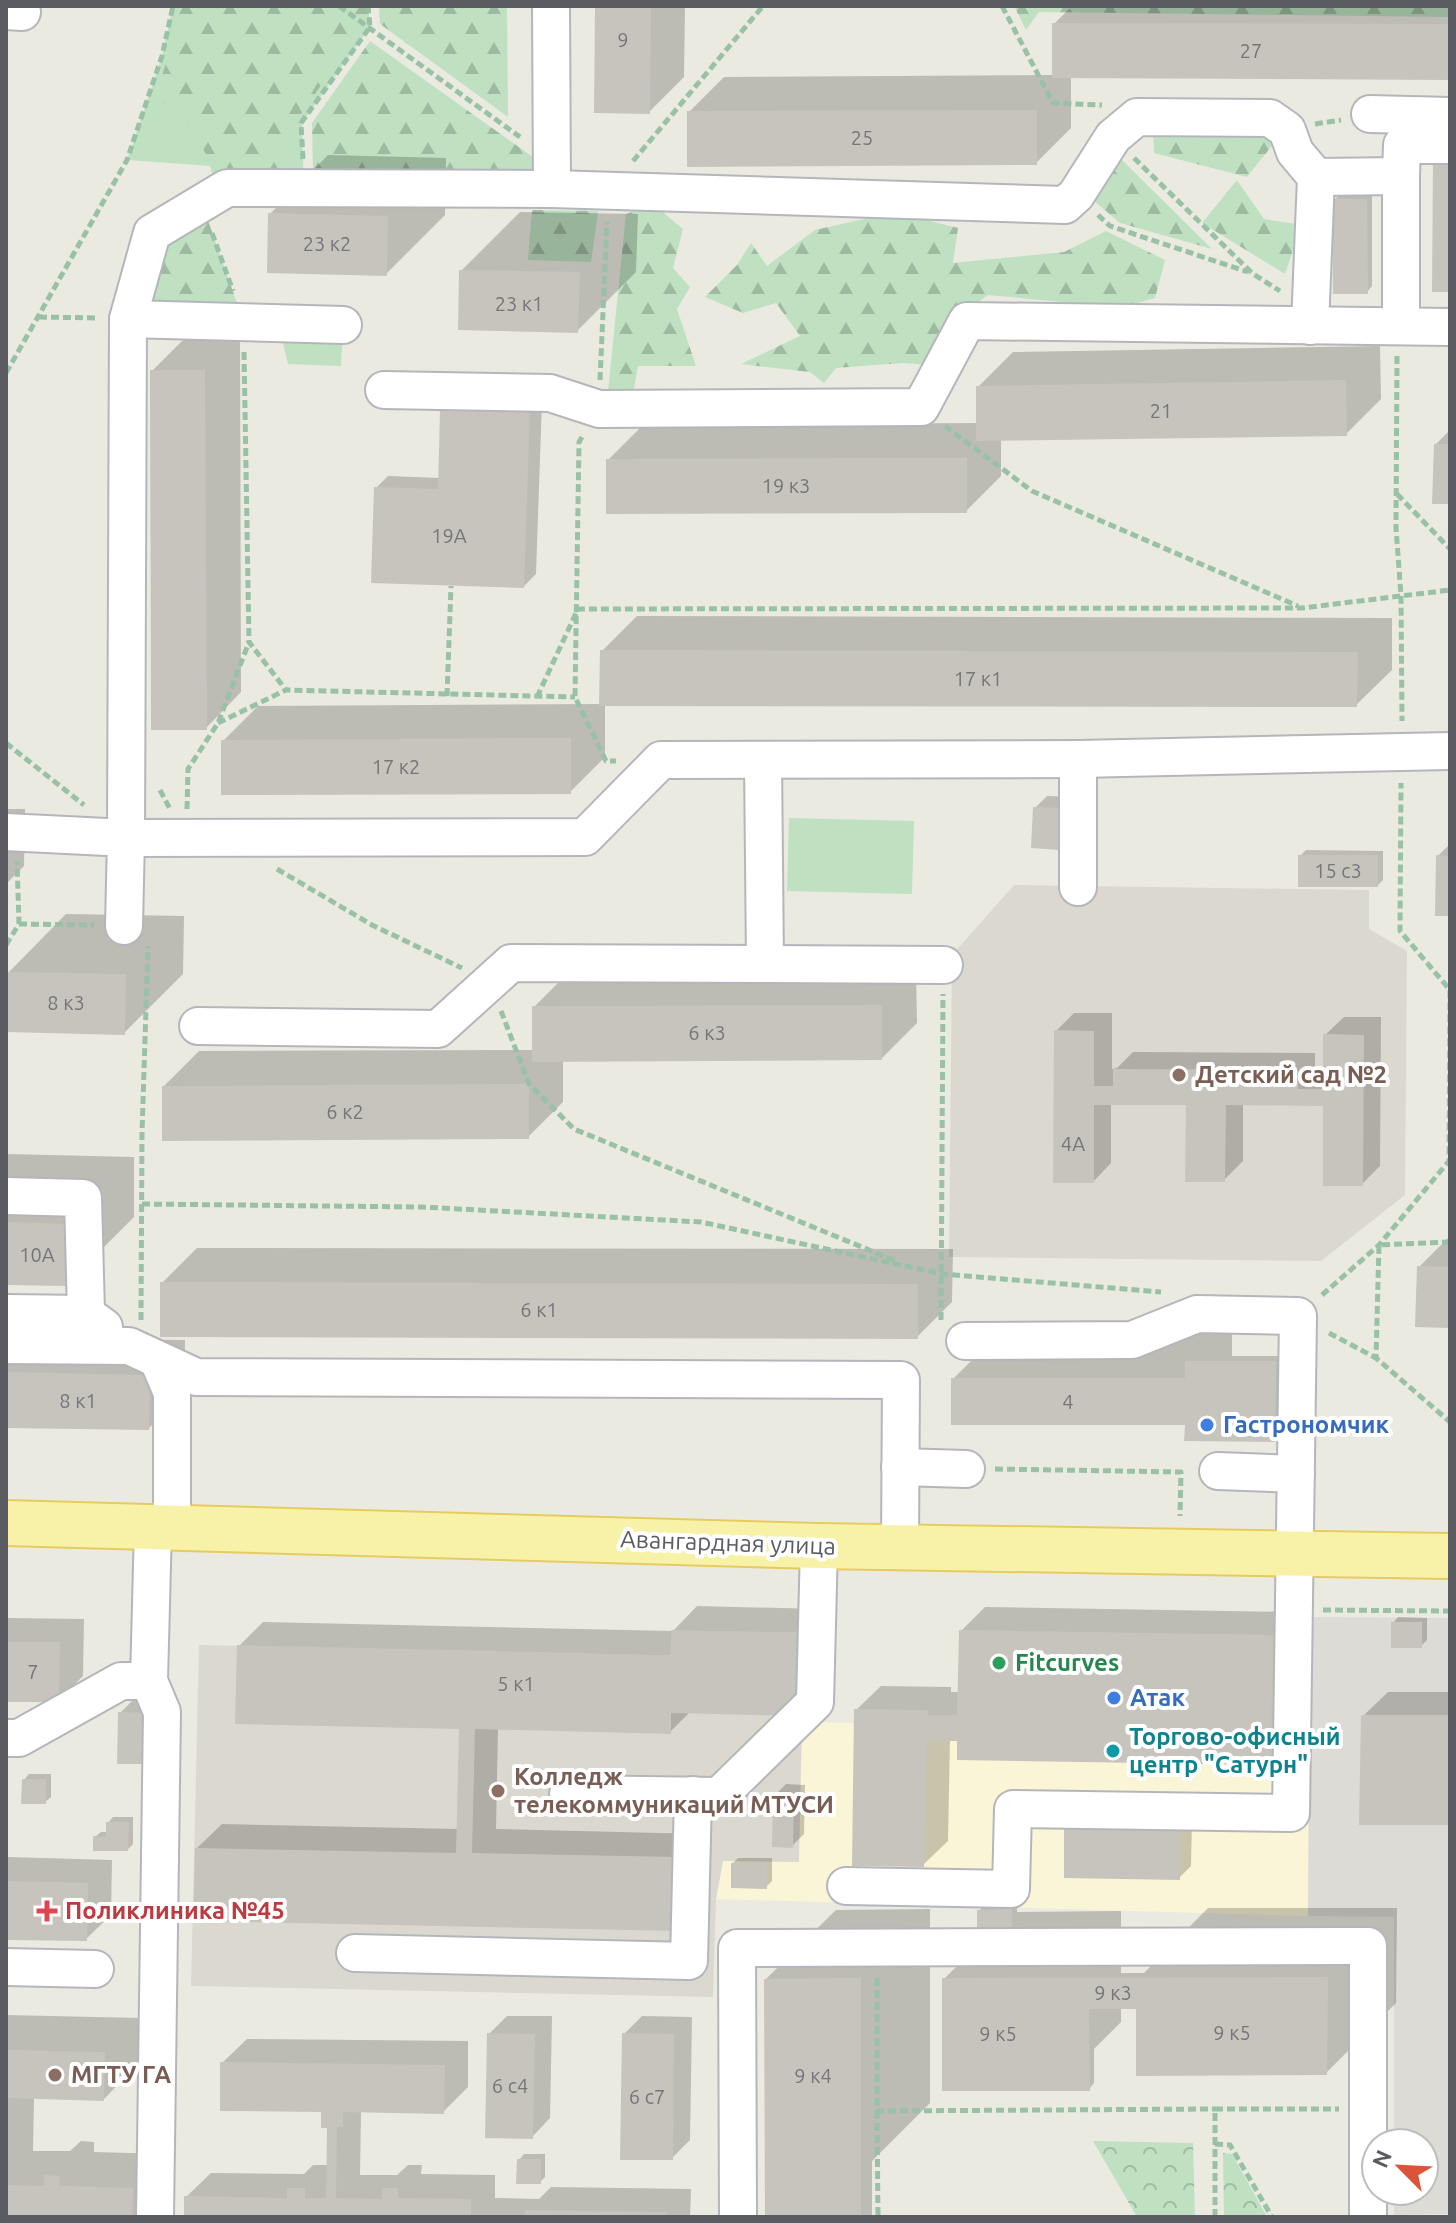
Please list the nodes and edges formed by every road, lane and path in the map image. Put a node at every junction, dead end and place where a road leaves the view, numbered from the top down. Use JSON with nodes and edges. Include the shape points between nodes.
{"nodes":[{"id":1,"x":173,"y":6,"type":"edge"},
{"id":2,"x":339,"y":6,"type":"edge"},
{"id":3,"x":368,"y":6,"type":"edge"},
{"id":4,"x":551,"y":6,"type":"edge"},
{"id":5,"x":763,"y":6,"type":"edge"},
{"id":6,"x":1002,"y":6,"type":"edge"},
{"id":7,"x":370,"y":27,"type":"junction"},
{"id":8,"x":1370,"y":114,"type":"joint"},
{"id":9,"x":1450,"y":116,"type":"edge"},
{"id":10,"x":1287,"y":130,"type":"junction"},
{"id":11,"x":1113,"y":137,"type":"junction"},
{"id":12,"x":1450,"y":145,"type":"edge"},
{"id":13,"x":552,"y":174,"type":"junction"},
{"id":14,"x":1401,"y":176,"type":"junction"},
{"id":15,"x":1316,"y":177,"type":"junction"},
{"id":16,"x":304,"y":188,"type":"junction"},
{"id":17,"x":608,"y":190,"type":"junction"},
{"id":18,"x":1076,"y":195,"type":"junction"},
{"id":19,"x":202,"y":203,"type":"junction"},
{"id":20,"x":1253,"y":274,"type":"junction"},
{"id":21,"x":39,"y":317,"type":"junction"},
{"id":22,"x":1310,"y":318,"type":"junction"},
{"id":23,"x":128,"y":319,"type":"junction"},
{"id":24,"x":244,"y":323,"type":"junction"},
{"id":25,"x":343,"y":325,"type":"dead end"},
{"id":26,"x":1399,"y":326,"type":"junction"},
{"id":27,"x":1450,"y":327,"type":"edge"},
{"id":28,"x":6,"y":373,"type":"edge"},
{"id":29,"x":384,"y":390,"type":"dead end"},
{"id":30,"x":921,"y":407,"type":"junction"},
{"id":31,"x":599,"y":409,"type":"junction"},
{"id":32,"x":1397,"y":493,"type":"junction"},
{"id":33,"x":1450,"y":549,"type":"edge"},
{"id":34,"x":451,"y":586,"type":"dead end"},
{"id":35,"x":1450,"y":590,"type":"edge"},
{"id":36,"x":1401,"y":596,"type":"junction"},
{"id":37,"x":1302,"y":608,"type":"junction"},
{"id":38,"x":578,"y":609,"type":"junction"},
{"id":39,"x":249,"y":642,"type":"junction"},
{"id":40,"x":286,"y":690,"type":"junction"},
{"id":41,"x":447,"y":696,"type":"junction"},
{"id":42,"x":537,"y":697,"type":"junction"},
{"id":43,"x":575,"y":697,"type":"junction"},
{"id":44,"x":218,"y":723,"type":"junction"},
{"id":45,"x":6,"y":743,"type":"edge"},
{"id":46,"x":1450,"y":751,"type":"edge"},
{"id":47,"x":1401,"y":752,"type":"junction"},
{"id":48,"x":1078,"y":759,"type":"junction"},
{"id":49,"x":661,"y":760,"type":"junction"},
{"id":50,"x":763,"y":760,"type":"junction"},
{"id":51,"x":11,"y":832,"type":"edge"},
{"id":52,"x":126,"y":838,"type":"junction"},
{"id":53,"x":186,"y":838,"type":"junction"},
{"id":54,"x":269,"y":864,"type":"dead end"},
{"id":55,"x":1078,"y":887,"type":"dead end"},
{"id":56,"x":19,"y":924,"type":"junction"},
{"id":57,"x":124,"y":926,"type":"junction"},
{"id":58,"x":6,"y":945,"type":"edge"},
{"id":59,"x":765,"y":964,"type":"junction"},
{"id":60,"x":944,"y":965,"type":"joint"},
{"id":61,"x":490,"y":982,"type":"junction"},
{"id":62,"x":198,"y":1026,"type":"dead end"},
{"id":63,"x":6,"y":1196,"type":"edge"},
{"id":64,"x":142,"y":1204,"type":"junction"},
{"id":65,"x":1450,"y":1242,"type":"edge"},
{"id":66,"x":1379,"y":1245,"type":"junction"},
{"id":67,"x":911,"y":1267,"type":"junction"},
{"id":68,"x":942,"y":1274,"type":"junction"},
{"id":69,"x":6,"y":1313,"type":"edge"},
{"id":70,"x":86,"y":1314,"type":"junction"},
{"id":71,"x":1197,"y":1314,"type":"junction"},
{"id":72,"x":1298,"y":1316,"type":"junction"},
{"id":73,"x":965,"y":1341,"type":"dead end"},
{"id":74,"x":6,"y":1345,"type":"edge"},
{"id":75,"x":144,"y":1353,"type":"junction"},
{"id":76,"x":1376,"y":1358,"type":"junction"},
{"id":77,"x":1450,"y":1422,"type":"edge"},
{"id":78,"x":900,"y":1467,"type":"junction"},
{"id":79,"x":966,"y":1469,"type":"joint"},
{"id":80,"x":1218,"y":1471,"type":"dead end"},
{"id":81,"x":1296,"y":1474,"type":"junction"},
{"id":82,"x":1180,"y":1516,"type":"dead end"},
{"id":83,"x":6,"y":1523,"type":"edge"},
{"id":84,"x":162,"y":1527,"type":"junction"},
{"id":85,"x":819,"y":1546,"type":"junction"},
{"id":86,"x":900,"y":1547,"type":"junction"},
{"id":87,"x":1295,"y":1552,"type":"junction"},
{"id":88,"x":1450,"y":1556,"type":"edge"},
{"id":89,"x":1295,"y":1605,"type":"junction"},
{"id":90,"x":1450,"y":1611,"type":"edge"},
{"id":91,"x":149,"y":1681,"type":"junction"},
{"id":92,"x":6,"y":1738,"type":"edge"},
{"id":93,"x":568,"y":1794,"type":"dead end"},
{"id":94,"x":693,"y":1795,"type":"junction"},
{"id":95,"x":846,"y":1886,"type":"dead end"},
{"id":96,"x":877,"y":1948,"type":"junction"},
{"id":97,"x":355,"y":1953,"type":"dead end"},
{"id":98,"x":6,"y":1967,"type":"edge"},
{"id":99,"x":95,"y":1969,"type":"dead end"},
{"id":100,"x":1215,"y":2109,"type":"junction"},
{"id":101,"x":1368,"y":2109,"type":"junction"},
{"id":102,"x":877,"y":2111,"type":"junction"},
{"id":103,"x":1215,"y":2144,"type":"junction"},
{"id":104,"x":155,"y":2217,"type":"edge"},
{"id":105,"x":738,"y":2217,"type":"edge"},
{"id":106,"x":878,"y":2217,"type":"edge"},
{"id":107,"x":1215,"y":2217,"type":"edge"},
{"id":108,"x":1272,"y":2217,"type":"edge"},
{"id":109,"x":1368,"y":2217,"type":"edge"}],
"edges":[{"from":1,"to":21,"type":"path","via":[[127,160]]},
{"from":2,"to":7,"type":"path"},
{"from":3,"to":7,"type":"path"},
{"from":4,"to":13,"type":"lane"},
{"from":5,"to":17,"type":"path"},
{"from":6,"to":11,"type":"path","via":[[1053,103],[1111,105]]},
{"from":7,"to":13,"type":"path"},
{"from":7,"to":16,"type":"path","via":[[301,123]]},
{"from":8,"to":9,"type":"lane"},
{"from":8,"to":10,"type":"path"},
{"from":10,"to":11,"type":"lane","via":[[1270,118],[1137,117]]},
{"from":10,"to":15,"type":"lane","via":[[1295,152]]},
{"from":11,"to":18,"type":"lane"},
{"from":11,"to":20,"type":"path"},
{"from":12,"to":14,"type":"lane","via":[[1402,145]]},
{"from":13,"to":16,"type":"lane"},
{"from":13,"to":17,"type":"lane"},
{"from":14,"to":15,"type":"lane"},
{"from":14,"to":26,"type":"lane"},
{"from":15,"to":22,"type":"lane"},
{"from":16,"to":19,"type":"lane","via":[[227,188]]},
{"from":17,"to":18,"type":"lane","via":[[1065,205]]},
{"from":17,"to":31,"type":"path"},
{"from":18,"to":20,"type":"path","via":[[1110,226]]},
{"from":19,"to":23,"type":"lane","via":[[152,233]]},
{"from":19,"to":24,"type":"path"},
{"from":20,"to":22,"type":"path"},
{"from":21,"to":23,"type":"path"},
{"from":21,"to":28,"type":"path"},
{"from":22,"to":26,"type":"lane"},
{"from":22,"to":30,"type":"lane","via":[[967,321]]},
{"from":23,"to":24,"type":"lane"},
{"from":23,"to":52,"type":"lane"},
{"from":24,"to":25,"type":"lane"},
{"from":24,"to":39,"type":"path"},
{"from":26,"to":27,"type":"lane"},
{"from":26,"to":32,"type":"path"},
{"from":29,"to":31,"type":"lane","via":[[550,393]]},
{"from":30,"to":31,"type":"lane"},
{"from":30,"to":37,"type":"path","via":[[1032,491]]},
{"from":31,"to":38,"type":"path","via":[[579,442]]},
{"from":32,"to":33,"type":"path"},
{"from":32,"to":36,"type":"path"},
{"from":34,"to":41,"type":"path"},
{"from":35,"to":36,"type":"path"},
{"from":36,"to":37,"type":"path"},
{"from":36,"to":47,"type":"path"},
{"from":37,"to":38,"type":"path"},
{"from":38,"to":42,"type":"path"},
{"from":38,"to":43,"type":"path"},
{"from":39,"to":40,"type":"path"},
{"from":39,"to":44,"type":"path"},
{"from":40,"to":41,"type":"path"},
{"from":40,"to":44,"type":"path"},
{"from":41,"to":42,"type":"path"},
{"from":42,"to":43,"type":"path"},
{"from":43,"to":49,"type":"path","via":[[606,761]]},
{"from":44,"to":53,"type":"path","via":[[188,769]]},
{"from":45,"to":52,"type":"path"},
{"from":46,"to":47,"type":"lane"},
{"from":47,"to":48,"type":"lane"},
{"from":47,"to":66,"type":"path","via":[[1400,931],[1450,990],[1449,1161]]},
{"from":48,"to":50,"type":"lane"},
{"from":48,"to":55,"type":"lane"},
{"from":49,"to":50,"type":"lane"},
{"from":49,"to":53,"type":"lane","via":[[585,837]]},
{"from":50,"to":59,"type":"lane"},
{"from":51,"to":52,"type":"lane"},
{"from":51,"to":56,"type":"path"},
{"from":52,"to":53,"type":"lane"},
{"from":52,"to":57,"type":"lane"},
{"from":54,"to":61,"type":"path","via":[[372,925]]},
{"from":56,"to":57,"type":"path"},
{"from":56,"to":58,"type":"path"},
{"from":57,"to":64,"type":"path","via":[[148,945]]},
{"from":59,"to":60,"type":"lane"},
{"from":59,"to":61,"type":"lane","via":[[511,963]]},
{"from":60,"to":68,"type":"path"},
{"from":61,"to":62,"type":"lane","via":[[438,1029]]},
{"from":61,"to":67,"type":"path","via":[[529,1084],[574,1129]]},
{"from":63,"to":70,"type":"lane","via":[[83,1198]]},
{"from":64,"to":67,"type":"path","via":[[422,1207],[701,1222]]},
{"from":64,"to":75,"type":"path"},
{"from":65,"to":66,"type":"path"},
{"from":66,"to":72,"type":"path"},
{"from":66,"to":76,"type":"path"},
{"from":67,"to":68,"type":"path"},
{"from":68,"to":71,"type":"path","via":[[1180,1294]]},
{"from":69,"to":70,"type":"lane"},
{"from":70,"to":75,"type":"lane"},
{"from":71,"to":72,"type":"lane"},
{"from":71,"to":73,"type":"lane","via":[[1132,1340]]},
{"from":72,"to":76,"type":"path"},
{"from":72,"to":81,"type":"lane"},
{"from":74,"to":75,"type":"lane"},
{"from":75,"to":78,"type":"lane","via":[[196,1377],[901,1380]]},
{"from":75,"to":84,"type":"lane","via":[[172,1393]]},
{"from":76,"to":77,"type":"path"},
{"from":78,"to":79,"type":"lane"},
{"from":78,"to":86,"type":"lane"},
{"from":79,"to":82,"type":"path","via":[[1181,1472]]},
{"from":80,"to":81,"type":"lane"},
{"from":81,"to":87,"type":"lane"},
{"from":83,"to":84,"type":"main road","name":"Авангардная улица"},
{"from":84,"to":85,"type":"main road","name":"Авангардная улица"},
{"from":84,"to":91,"type":"lane"},
{"from":85,"to":86,"type":"main road","name":"Авангардная улица"},
{"from":85,"to":94,"type":"lane","via":[[815,1702],[719,1796]]},
{"from":86,"to":87,"type":"main road","name":"Авангардная улица"},
{"from":87,"to":88,"type":"main road","name":"Авангардная улица"},
{"from":87,"to":89,"type":"lane"},
{"from":89,"to":90,"type":"path","via":[[1310,1610]]},
{"from":89,"to":95,"type":"lane","via":[[1291,1813],[1013,1809],[1011,1889]]},
{"from":91,"to":92,"type":"lane","via":[[121,1681],[19,1738]]},
{"from":91,"to":104,"type":"lane","via":[[162,1712]]},
{"from":93,"to":94,"type":"lane"},
{"from":94,"to":97,"type":"lane","via":[[689,1961]]},
{"from":96,"to":101,"type":"lane","via":[[1368,1946]]},
{"from":96,"to":102,"type":"path"},
{"from":96,"to":105,"type":"lane","via":[[737,1948]]},
{"from":98,"to":99,"type":"lane"},
{"from":100,"to":101,"type":"path"},
{"from":100,"to":102,"type":"path"},
{"from":100,"to":103,"type":"path"},
{"from":101,"to":109,"type":"lane"},
{"from":102,"to":106,"type":"path"},
{"from":103,"to":107,"type":"path"},
{"from":103,"to":108,"type":"path","via":[[1230,2145]]}]}
